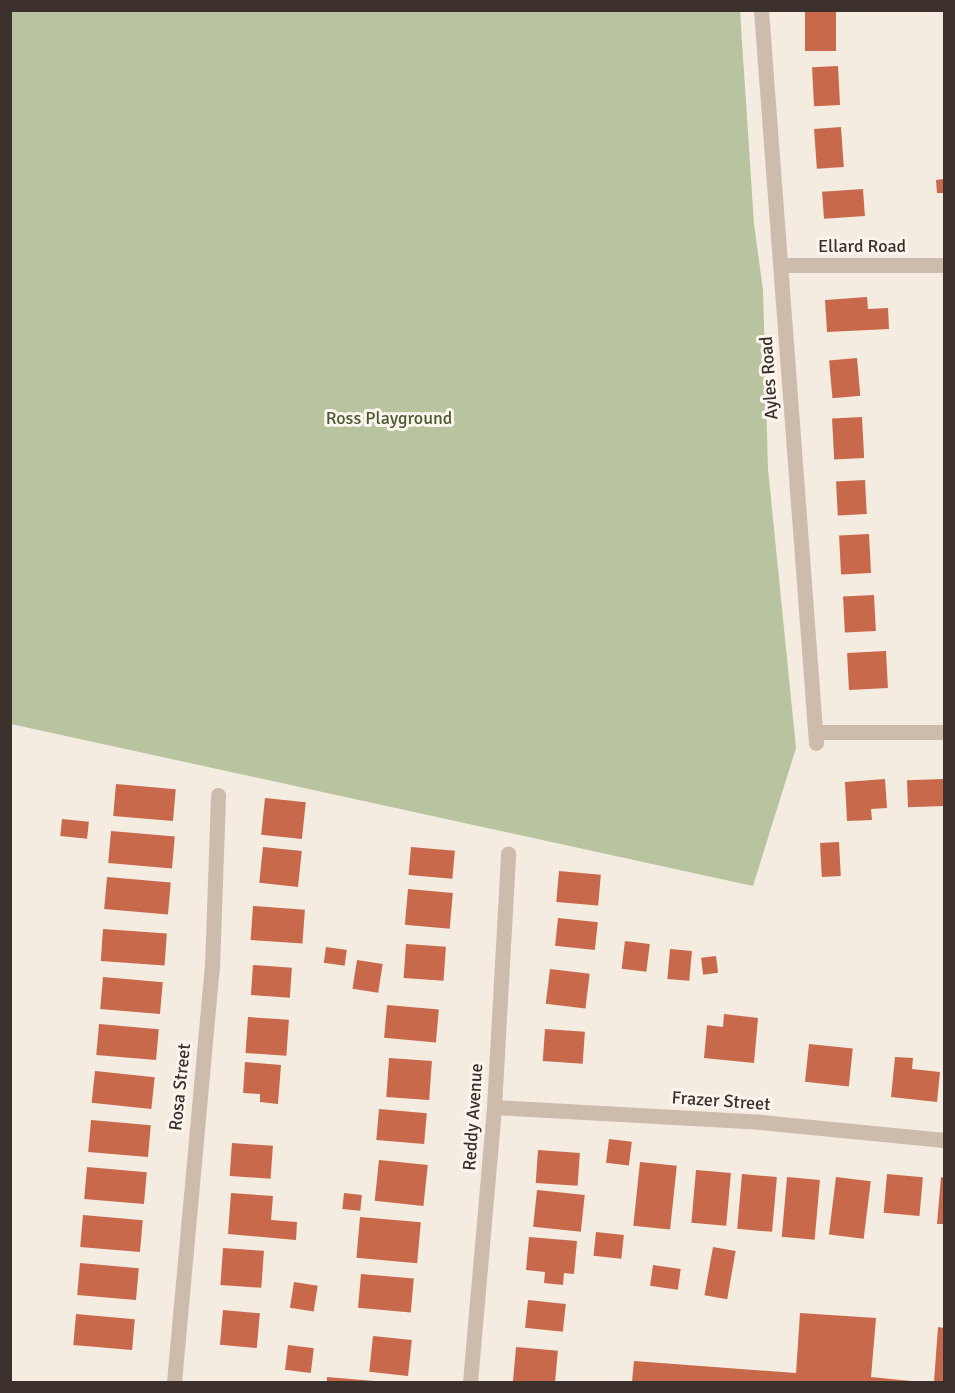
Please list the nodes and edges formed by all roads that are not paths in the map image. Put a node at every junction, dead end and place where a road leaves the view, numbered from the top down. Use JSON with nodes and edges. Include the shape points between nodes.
{"nodes":[{"id":1,"x":760,"y":10,"type":"edge"},
{"id":2,"x":780,"y":265,"type":"junction"},
{"id":3,"x":945,"y":265,"type":"edge"},
{"id":4,"x":945,"y":732,"type":"edge"},
{"id":5,"x":218,"y":795,"type":"dead end"},
{"id":6,"x":508,"y":853,"type":"dead end"},
{"id":7,"x":494,"y":1107,"type":"junction"},
{"id":8,"x":945,"y":1140,"type":"edge"},
{"id":9,"x":174,"y":1383,"type":"edge"},
{"id":10,"x":470,"y":1383,"type":"edge"}],
"edges":[{"from":1,"to":2,"type":"street","name":"Ayles Road"},
{"from":2,"to":3,"type":"street","name":"Ellard Road"},
{"from":2,"to":4,"type":"street","name":"Ayles Road","via":[[816,737]]},
{"from":5,"to":9,"type":"street","name":"Rosa Street","via":[[212,968]]},
{"from":6,"to":7,"type":"street","name":"Reddy Avenue"},
{"from":7,"to":8,"type":"street","name":"Frazer Street","via":[[760,1122]]},
{"from":7,"to":10,"type":"street","name":"Reddy Avenue"}]}
